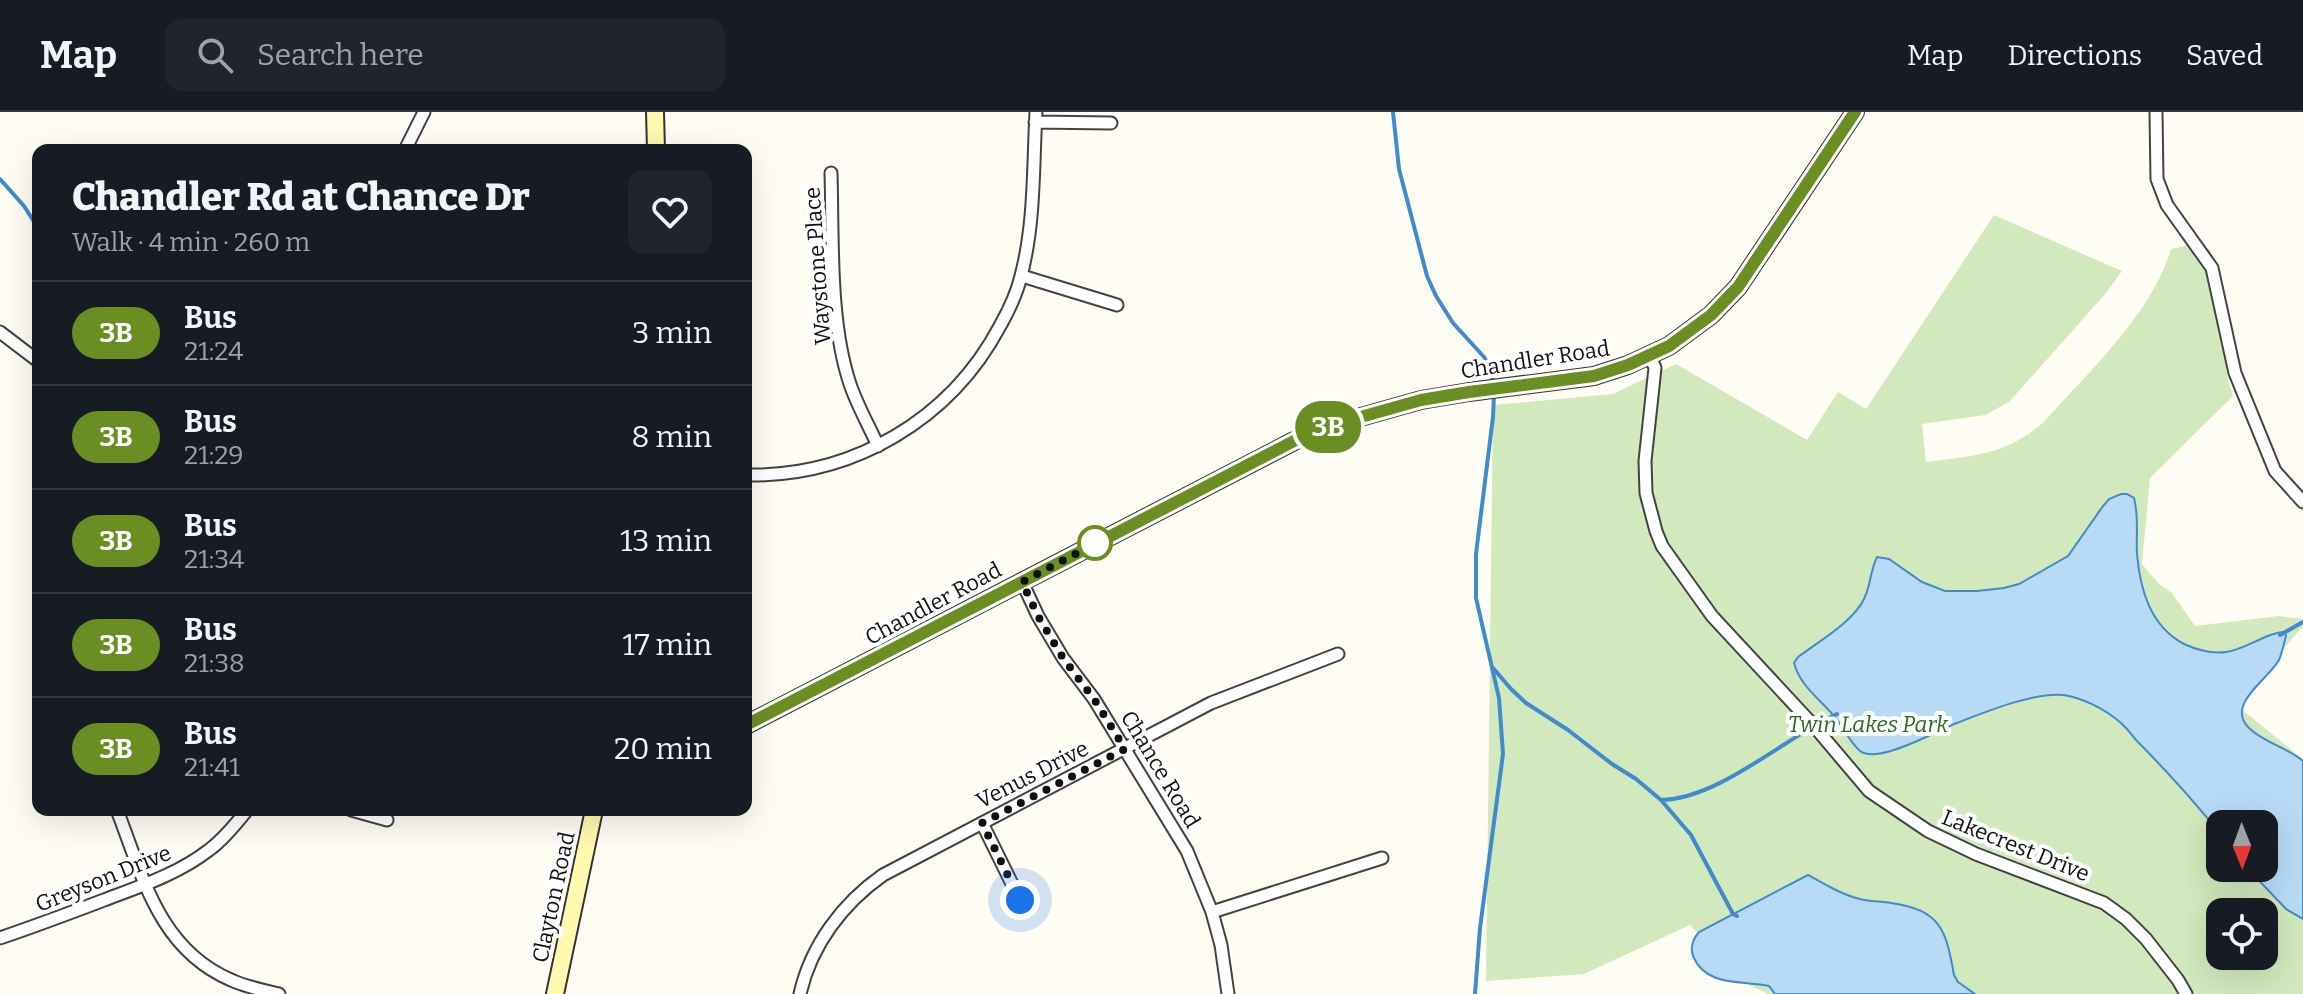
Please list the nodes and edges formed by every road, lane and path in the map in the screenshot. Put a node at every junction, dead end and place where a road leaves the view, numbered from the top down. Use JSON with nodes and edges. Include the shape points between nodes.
{"nodes":[{"id":1,"x":424,"y":112,"type":"edge"},
{"id":2,"x":655,"y":112,"type":"edge"},
{"id":3,"x":1855,"y":112,"type":"edge"},
{"id":4,"x":2156,"y":112,"type":"edge"},
{"id":5,"x":1036,"y":117,"type":"edge"},
{"id":6,"x":1111,"y":123,"type":"dead end"},
{"id":7,"x":408,"y":144,"type":"edge"},
{"id":8,"x":656,"y":144,"type":"edge"},
{"id":9,"x":831,"y":173,"type":"dead end"},
{"id":10,"x":1022,"y":276,"type":"junction"},
{"id":11,"x":1117,"y":305,"type":"dead end"},
{"id":12,"x":0,"y":332,"type":"edge"},
{"id":13,"x":32,"y":356,"type":"edge"},
{"id":14,"x":1650,"y":356,"type":"junction"},
{"id":15,"x":878,"y":446,"type":"junction"},
{"id":16,"x":752,"y":475,"type":"edge"},
{"id":17,"x":2303,"y":502,"type":"edge"},
{"id":18,"x":1022,"y":582,"type":"junction"},
{"id":19,"x":1338,"y":654,"type":"dead end"},
{"id":20,"x":752,"y":722,"type":"edge"},
{"id":21,"x":1125,"y":749,"type":"junction"},
{"id":22,"x":119,"y":816,"type":"edge"},
{"id":23,"x":242,"y":816,"type":"edge"},
{"id":24,"x":373,"y":816,"type":"edge"},
{"id":25,"x":593,"y":816,"type":"edge"},
{"id":26,"x":387,"y":820,"type":"dead end"},
{"id":27,"x":982,"y":823,"type":"junction"},
{"id":28,"x":1382,"y":858,"type":"dead end"},
{"id":29,"x":146,"y":885,"type":"junction"},
{"id":30,"x":1020,"y":900,"type":"dead end"},
{"id":31,"x":1212,"y":912,"type":"junction"},
{"id":32,"x":0,"y":938,"type":"edge"},
{"id":33,"x":279,"y":994,"type":"edge"},
{"id":34,"x":555,"y":994,"type":"edge"},
{"id":35,"x":800,"y":994,"type":"edge"},
{"id":36,"x":1228,"y":994,"type":"edge"},
{"id":37,"x":2186,"y":994,"type":"edge"}],
"edges":[{"from":1,"to":7,"type":"street"},
{"from":2,"to":8,"type":"street"},
{"from":3,"to":14,"type":"street","name":"Chandler Road","via":[[1732,294],[1695,328]]},
{"from":4,"to":17,"type":"street","via":[[2157,179],[2167,205],[2212,268],[2239,386],[2275,471]]},
{"from":5,"to":6,"type":"street"},
{"from":5,"to":10,"type":"street"},
{"from":9,"to":15,"type":"street","name":"Waystone Place","via":[[840,344],[855,397]]},
{"from":10,"to":11,"type":"street"},
{"from":10,"to":15,"type":"street","via":[[1008,313],[972,369],[929,414]]},
{"from":12,"to":13,"type":"street"},
{"from":14,"to":18,"type":"street","name":"Chandler Road","via":[[1594,376],[1447,395],[1343,422],[1267,454]]},
{"from":14,"to":37,"type":"street","name":"Lakecrest Drive","via":[[1655,368],[1644,479],[1651,512],[1662,546],[1712,616],[1869,791],[1928,831],[1976,854],[2104,903],[2146,939]]},
{"from":15,"to":16,"type":"street","via":[[810,470]]},
{"from":18,"to":20,"type":"street","name":"Chandler Road"},
{"from":18,"to":21,"type":"street","name":"Chance Road","via":[[1063,658]]},
{"from":19,"to":21,"type":"street","name":"Venus Drive","via":[[1231,694]]},
{"from":21,"to":27,"type":"street","name":"Venus Drive"},
{"from":21,"to":31,"type":"street","name":"Chance Road","via":[[1187,851]]},
{"from":22,"to":29,"type":"street"},
{"from":23,"to":29,"type":"street","name":"Greyson Drive","via":[[211,849]]},
{"from":24,"to":26,"type":"street"},
{"from":25,"to":34,"type":"street","name":"Clayton Road"},
{"from":27,"to":30,"type":"street"},
{"from":27,"to":35,"type":"street","name":"Venus Drive","via":[[895,868],[858,894],[823,937]]},
{"from":28,"to":31,"type":"street"},
{"from":29,"to":32,"type":"street","name":"Greyson Drive"},
{"from":29,"to":33,"type":"street","via":[[167,928],[194,957],[232,981]]},
{"from":31,"to":36,"type":"street","name":"Chance Road"}]}
